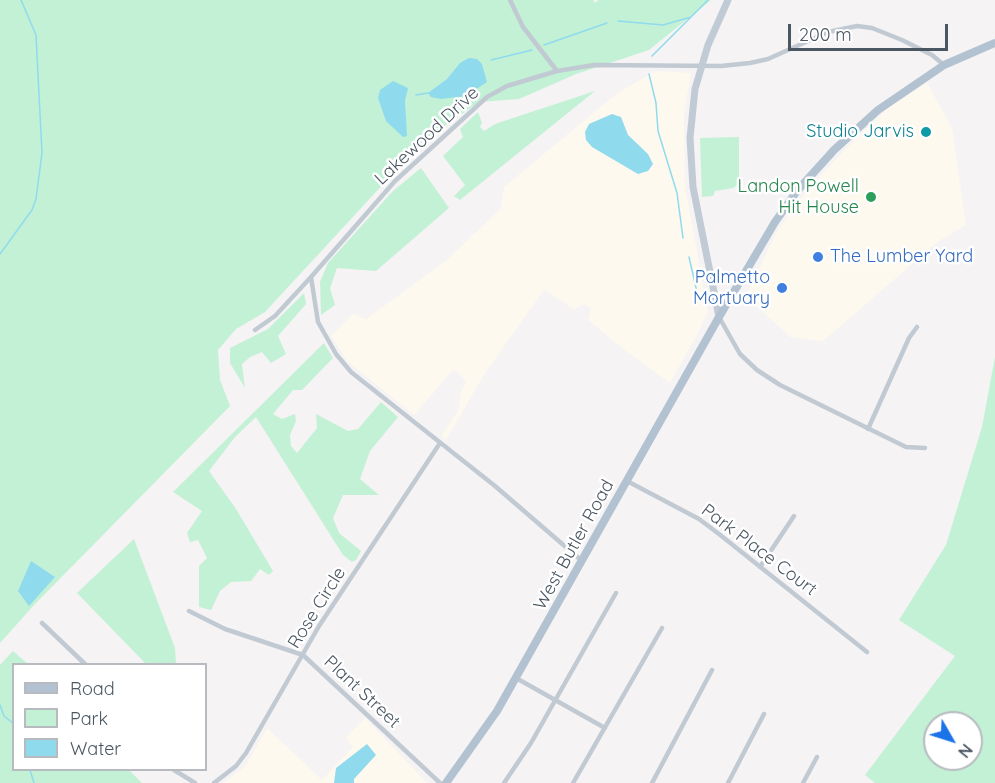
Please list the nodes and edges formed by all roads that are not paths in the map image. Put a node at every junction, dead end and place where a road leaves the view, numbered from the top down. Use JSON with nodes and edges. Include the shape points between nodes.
{"nodes":[{"id":1,"x":510,"y":0,"type":"edge"},
{"id":2,"x":728,"y":0,"type":"edge"},
{"id":3,"x":995,"y":43,"type":"edge"},
{"id":4,"x":944,"y":65,"type":"junction"},
{"id":5,"x":702,"y":66,"type":"junction"},
{"id":6,"x":557,"y":71,"type":"junction"},
{"id":7,"x":311,"y":277,"type":"junction"},
{"id":8,"x":719,"y":317,"type":"junction"},
{"id":9,"x":917,"y":327,"type":"dead end"},
{"id":10,"x":255,"y":330,"type":"dead end"},
{"id":11,"x":868,"y":429,"type":"junction"},
{"id":12,"x":440,"y":443,"type":"junction"},
{"id":13,"x":925,"y":448,"type":"dead end"},
{"id":14,"x":627,"y":481,"type":"junction"},
{"id":15,"x":794,"y":516,"type":"dead end"},
{"id":16,"x":582,"y":561,"type":"junction"},
{"id":17,"x":760,"y":567,"type":"junction"},
{"id":18,"x":616,"y":593,"type":"dead end"},
{"id":19,"x":189,"y":611,"type":"dead end"},
{"id":20,"x":42,"y":623,"type":"dead end"},
{"id":21,"x":662,"y":628,"type":"dead end"},
{"id":22,"x":867,"y":652,"type":"dead end"},
{"id":23,"x":303,"y":655,"type":"junction"},
{"id":24,"x":84,"y":663,"type":"edge"},
{"id":25,"x":712,"y":670,"type":"dead end"},
{"id":26,"x":516,"y":678,"type":"junction"},
{"id":27,"x":556,"y":701,"type":"junction"},
{"id":28,"x":764,"y":714,"type":"dead end"},
{"id":29,"x":604,"y":728,"type":"junction"},
{"id":30,"x":817,"y":757,"type":"dead end"},
{"id":31,"x":176,"y":771,"type":"edge"},
{"id":32,"x":195,"y":783,"type":"edge"},
{"id":33,"x":214,"y":783,"type":"edge"},
{"id":34,"x":440,"y":783,"type":"edge"},
{"id":35,"x":446,"y":783,"type":"edge"},
{"id":36,"x":504,"y":783,"type":"edge"},
{"id":37,"x":573,"y":783,"type":"edge"},
{"id":38,"x":652,"y":783,"type":"edge"},
{"id":39,"x":728,"y":783,"type":"edge"},
{"id":40,"x":803,"y":783,"type":"edge"}],
"edges":[{"from":1,"to":6,"type":"street","via":[[523,27]]},
{"from":2,"to":5,"type":"main road"},
{"from":3,"to":4,"type":"main road","name":"West Butler Road"},
{"from":4,"to":5,"type":"street","name":"Lakewood Drive","via":[[902,40],[857,26],[828,32],[762,61]]},
{"from":4,"to":8,"type":"main road","name":"West Butler Road","via":[[878,110],[818,166],[775,222]]},
{"from":5,"to":6,"type":"street","name":"Lakewood Drive","via":[[615,64]]},
{"from":5,"to":8,"type":"main road","via":[[692,109],[690,161]]},
{"from":6,"to":7,"type":"street","name":"Lakewood Drive","via":[[507,86],[488,97],[395,181]]},
{"from":7,"to":10,"type":"street","name":"Lakewood Drive","via":[[275,316]]},
{"from":7,"to":12,"type":"street","via":[[318,322],[342,362]]},
{"from":8,"to":11,"type":"street","via":[[734,346],[757,370]]},
{"from":8,"to":14,"type":"main road","name":"West Butler Road"},
{"from":9,"to":11,"type":"street"},
{"from":11,"to":13,"type":"street","via":[[906,447]]},
{"from":12,"to":16,"type":"street"},
{"from":12,"to":23,"type":"street","name":"Rose Circle"},
{"from":14,"to":16,"type":"main road","name":"West Butler Road"},
{"from":14,"to":17,"type":"street","name":"Park Place Court","via":[[699,519]]},
{"from":15,"to":17,"type":"street"},
{"from":16,"to":26,"type":"main road","name":"West Butler Road"},
{"from":17,"to":22,"type":"street","name":"Park Place Court"},
{"from":18,"to":27,"type":"street"},
{"from":19,"to":23,"type":"street","name":"Plant Street","via":[[225,629]]},
{"from":20,"to":24,"type":"street"},
{"from":21,"to":29,"type":"street"},
{"from":23,"to":33,"type":"street","name":"Rose Circle","via":[[246,753]]},
{"from":23,"to":34,"type":"street","name":"Plant Street"},
{"from":25,"to":38,"type":"street"},
{"from":26,"to":27,"type":"street"},
{"from":26,"to":35,"type":"main road","name":"West Butler Road","via":[[479,740]]},
{"from":27,"to":29,"type":"street"},
{"from":27,"to":36,"type":"street"},
{"from":28,"to":39,"type":"street"},
{"from":29,"to":37,"type":"street"},
{"from":30,"to":40,"type":"street"},
{"from":31,"to":32,"type":"street"}]}
